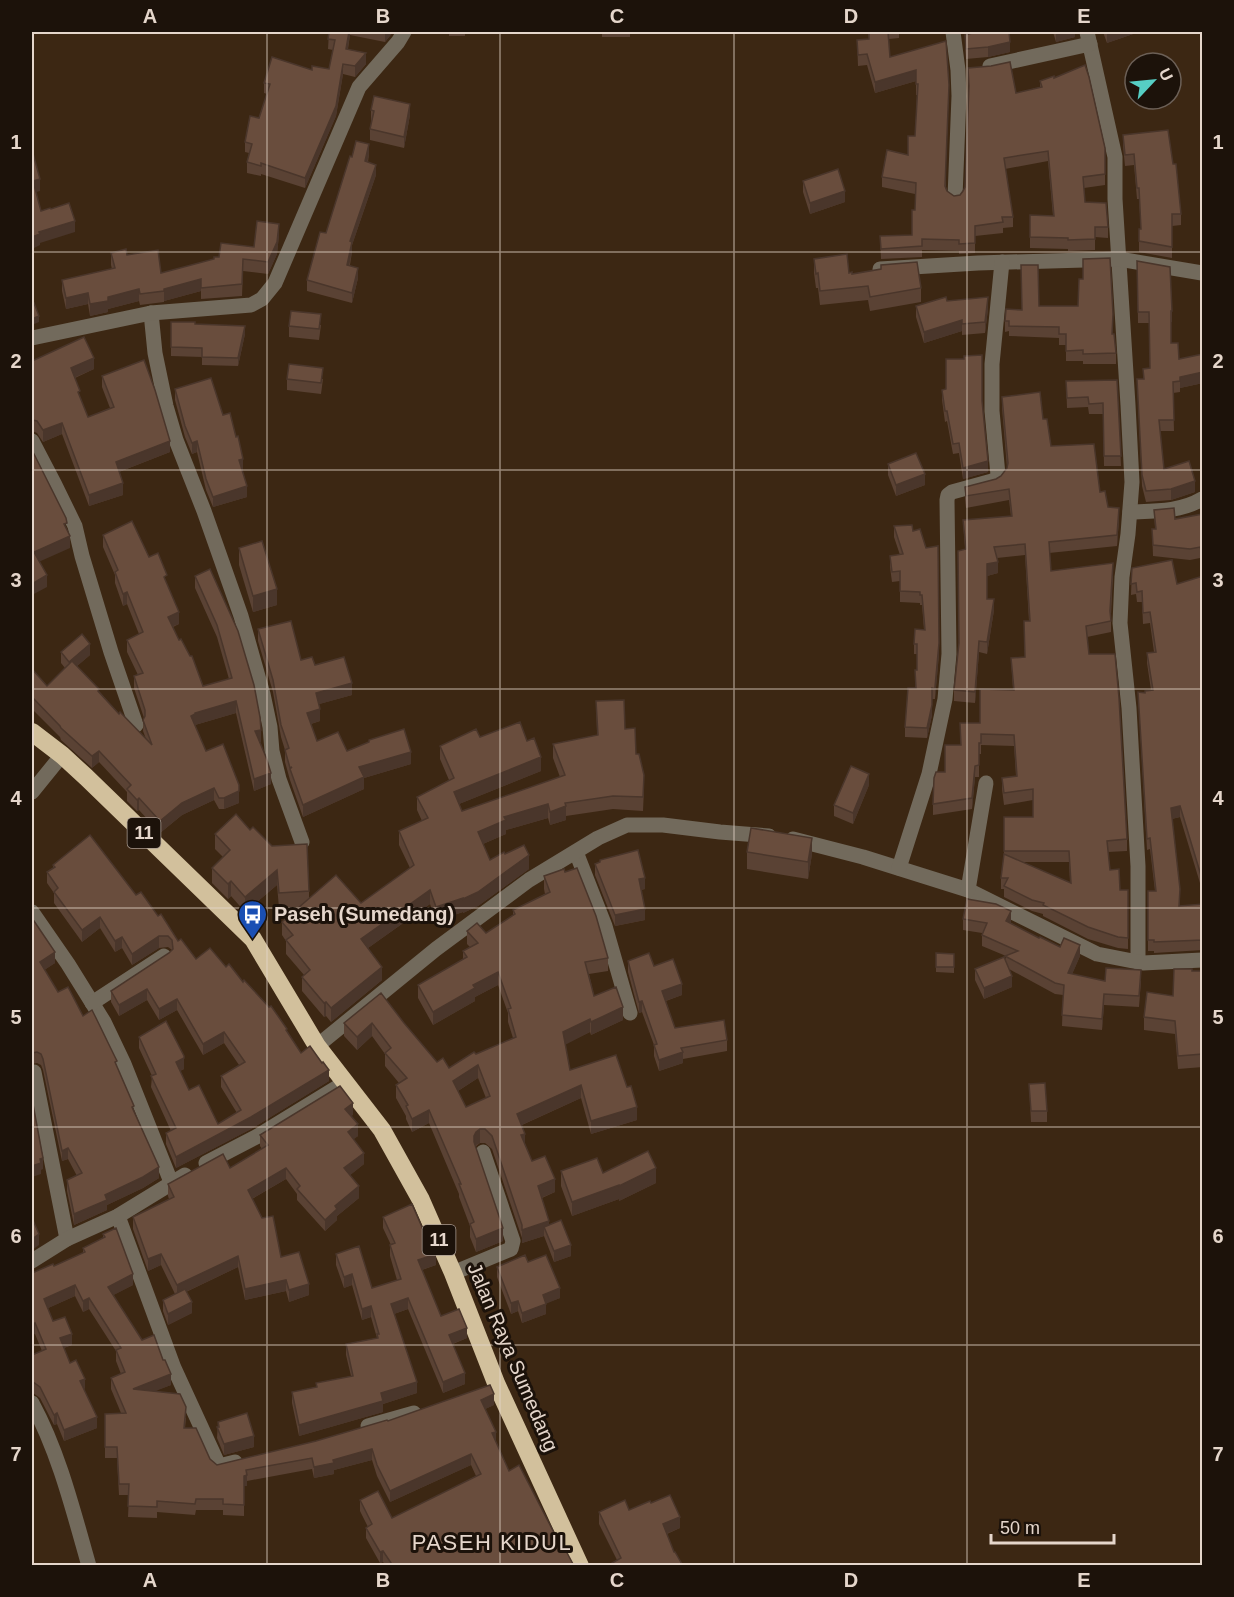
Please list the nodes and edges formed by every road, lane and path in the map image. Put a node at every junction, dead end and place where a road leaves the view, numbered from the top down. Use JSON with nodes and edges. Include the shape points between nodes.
{"nodes":[{"id":1,"x":404,"y":32,"type":"edge"},
{"id":2,"x":953,"y":32,"type":"edge"},
{"id":3,"x":1088,"y":38,"type":"edge"},
{"id":4,"x":968,"y":69,"type":"junction"},
{"id":5,"x":955,"y":197,"type":"edge"},
{"id":6,"x":1119,"y":259,"type":"junction"},
{"id":7,"x":1002,"y":262,"type":"junction"},
{"id":8,"x":880,"y":269,"type":"edge"},
{"id":9,"x":1203,"y":273,"type":"edge"},
{"id":10,"x":151,"y":313,"type":"junction"},
{"id":11,"x":32,"y":338,"type":"edge"},
{"id":12,"x":32,"y":441,"type":"edge"},
{"id":13,"x":1203,"y":499,"type":"edge"},
{"id":14,"x":1130,"y":512,"type":"junction"},
{"id":15,"x":136,"y":725,"type":"edge"},
{"id":16,"x":32,"y":732,"type":"edge"},
{"id":17,"x":62,"y":755,"type":"junction"},
{"id":18,"x":986,"y":783,"type":"dead end"},
{"id":19,"x":32,"y":792,"type":"edge"},
{"id":20,"x":302,"y":842,"type":"edge"},
{"id":21,"x":576,"y":852,"type":"junction"},
{"id":22,"x":899,"y":868,"type":"junction"},
{"id":23,"x":968,"y":890,"type":"junction"},
{"id":24,"x":32,"y":912,"type":"edge"},
{"id":25,"x":164,"y":956,"type":"edge"},
{"id":26,"x":1203,"y":960,"type":"edge"},
{"id":27,"x":1138,"y":962,"type":"junction"},
{"id":28,"x":92,"y":1003,"type":"junction"},
{"id":29,"x":630,"y":1013,"type":"dead end"},
{"id":30,"x":317,"y":1046,"type":"junction"},
{"id":31,"x":34,"y":1072,"type":"dead end"},
{"id":32,"x":346,"y":1082,"type":"junction"},
{"id":33,"x":483,"y":1152,"type":"dead end"},
{"id":34,"x":171,"y":1182,"type":"junction"},
{"id":35,"x":118,"y":1216,"type":"junction"},
{"id":36,"x":67,"y":1239,"type":"junction"},
{"id":37,"x":32,"y":1261,"type":"edge"},
{"id":38,"x":453,"y":1273,"type":"junction"},
{"id":39,"x":32,"y":1403,"type":"edge"},
{"id":40,"x":424,"y":1410,"type":"edge"},
{"id":41,"x":358,"y":1429,"type":"edge"},
{"id":42,"x":250,"y":1458,"type":"edge"},
{"id":43,"x":89,"y":1566,"type":"edge"},
{"id":44,"x":580,"y":1566,"type":"edge"}],
"edges":[{"from":1,"to":10,"type":"street","via":[[360,87],[275,283],[262,299],[251,304]]},
{"from":2,"to":4,"type":"street"},
{"from":3,"to":4,"type":"street"},
{"from":3,"to":6,"type":"street","via":[[1115,157]]},
{"from":4,"to":5,"type":"street","via":[[959,96]]},
{"from":6,"to":7,"type":"street"},
{"from":6,"to":9,"type":"street"},
{"from":6,"to":14,"type":"street","via":[[1132,482]]},
{"from":7,"to":8,"type":"street"},
{"from":7,"to":22,"type":"street","via":[[992,364],[998,475],[992,481],[948,495],[949,654],[945,699],[929,774]]},
{"from":10,"to":11,"type":"street"},
{"from":10,"to":20,"type":"street","via":[[166,406],[241,616],[263,694],[279,779]]},
{"from":12,"to":15,"type":"street","via":[[75,526]]},
{"from":13,"to":14,"type":"street","via":[[1177,510]]},
{"from":14,"to":27,"type":"street","via":[[1120,624],[1138,866]]},
{"from":16,"to":17,"type":"highway","name":"Jalan Raya Sumedang","number":"11"},
{"from":17,"to":19,"type":"street"},
{"from":17,"to":30,"type":"highway","name":"Jalan Raya Sumedang","number":"11","via":[[253,939]]},
{"from":18,"to":23,"type":"street"},
{"from":21,"to":22,"type":"street","via":[[627,825],[663,825],[786,837]]},
{"from":21,"to":29,"type":"street","via":[[605,926]]},
{"from":21,"to":30,"type":"street","via":[[529,879]]},
{"from":22,"to":23,"type":"street"},
{"from":23,"to":27,"type":"street","via":[[1097,954]]},
{"from":24,"to":28,"type":"street"},
{"from":25,"to":28,"type":"street"},
{"from":26,"to":27,"type":"street"},
{"from":28,"to":34,"type":"street","via":[[124,1064]]},
{"from":30,"to":32,"type":"highway","name":"Jalan Raya Sumedang","number":"11"},
{"from":31,"to":36,"type":"street"},
{"from":32,"to":34,"type":"street","via":[[256,1137]]},
{"from":32,"to":38,"type":"highway","name":"Jalan Raya Sumedang","number":"11","via":[[382,1130],[421,1200]]},
{"from":33,"to":38,"type":"street","via":[[512,1246]]},
{"from":34,"to":35,"type":"street"},
{"from":35,"to":36,"type":"street"},
{"from":35,"to":42,"type":"street","via":[[174,1368],[219,1466]]},
{"from":36,"to":37,"type":"street"},
{"from":38,"to":44,"type":"highway","name":"Jalan Raya Sumedang","number":"11","via":[[491,1385]]},
{"from":39,"to":43,"type":"street","via":[[67,1489]]},
{"from":40,"to":41,"type":"street"}]}
